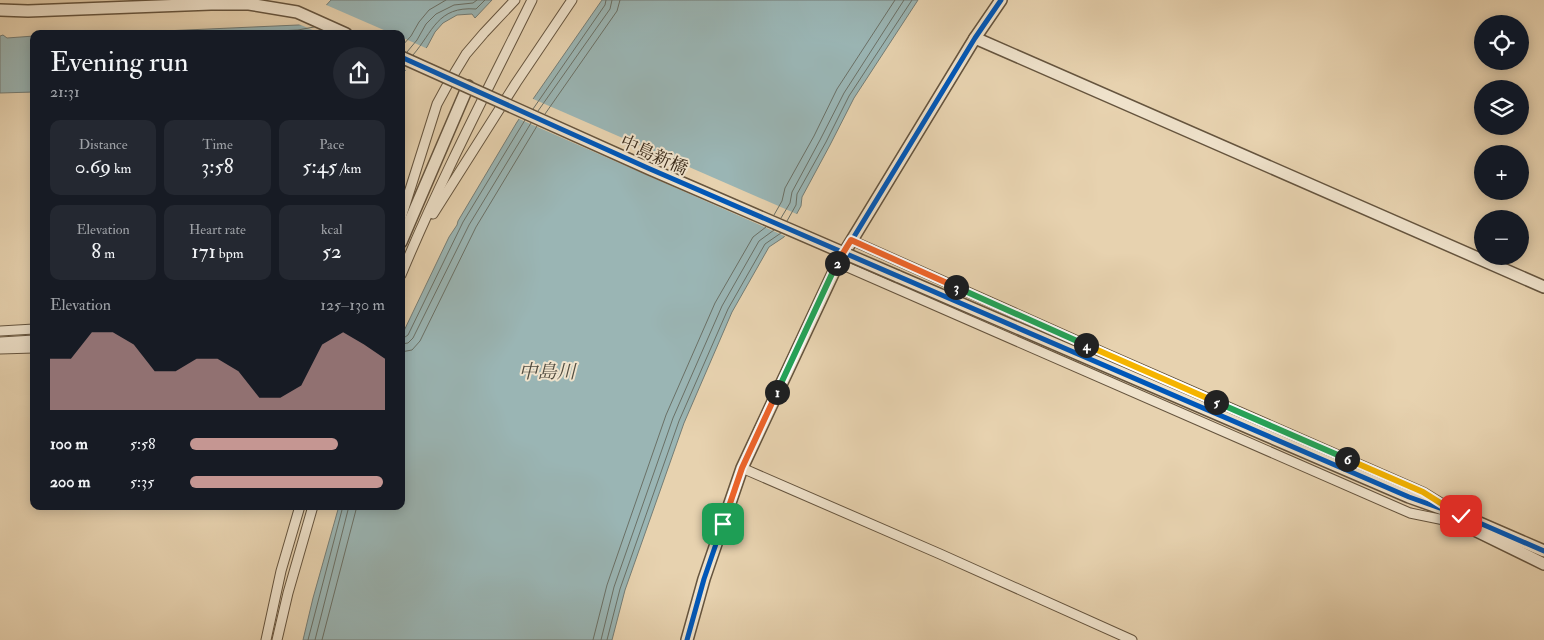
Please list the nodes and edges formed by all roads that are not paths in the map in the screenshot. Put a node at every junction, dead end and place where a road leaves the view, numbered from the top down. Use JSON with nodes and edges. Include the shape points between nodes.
{"nodes":[{"id":1,"x":515,"y":0,"type":"edge"},
{"id":2,"x":532,"y":0,"type":"edge"},
{"id":3,"x":572,"y":0,"type":"edge"},
{"id":4,"x":1001,"y":0,"type":"edge"},
{"id":5,"x":0,"y":10,"type":"edge"},
{"id":6,"x":337,"y":30,"type":"edge"},
{"id":7,"x":975,"y":38,"type":"junction"},
{"id":8,"x":405,"y":60,"type":"edge"},
{"id":9,"x":468,"y":86,"type":"junction"},
{"id":10,"x":405,"y":206,"type":"edge"},
{"id":11,"x":405,"y":233,"type":"edge"},
{"id":12,"x":851,"y":240,"type":"junction"},
{"id":13,"x":413,"y":246,"type":"junction"},
{"id":14,"x":838,"y":263,"type":"junction"},
{"id":15,"x":405,"y":265,"type":"edge"},
{"id":16,"x":1544,"y":287,"type":"edge"},
{"id":17,"x":30,"y":329,"type":"edge"},
{"id":18,"x":0,"y":331,"type":"edge"},
{"id":19,"x":30,"y":340,"type":"edge"},
{"id":20,"x":0,"y":342,"type":"edge"},
{"id":21,"x":30,"y":348,"type":"edge"},
{"id":22,"x":0,"y":349,"type":"edge"},
{"id":23,"x":742,"y":468,"type":"junction"},
{"id":24,"x":299,"y":510,"type":"edge"},
{"id":25,"x":312,"y":510,"type":"edge"},
{"id":26,"x":1459,"y":519,"type":"junction"},
{"id":27,"x":1544,"y":551,"type":"edge"},
{"id":28,"x":1544,"y":564,"type":"edge"},
{"id":29,"x":266,"y":640,"type":"edge"},
{"id":30,"x":277,"y":640,"type":"edge"},
{"id":31,"x":687,"y":640,"type":"edge"},
{"id":32,"x":1132,"y":640,"type":"edge"}],
"edges":[{"from":1,"to":10,"type":"street","via":[[466,54],[437,104]]},
{"from":2,"to":13,"type":"street"},
{"from":3,"to":13,"type":"street"},
{"from":4,"to":7,"type":"street"},
{"from":5,"to":6,"type":"street","via":[[249,4],[297,12]]},
{"from":7,"to":12,"type":"street"},
{"from":7,"to":16,"type":"street"},
{"from":8,"to":9,"type":"street","name":"中島新橋","bridge":true},
{"from":9,"to":11,"type":"street"},
{"from":9,"to":26,"type":"street","name":"中島新橋","bridge":true,"via":[[650,170]]},
{"from":12,"to":14,"type":"street"},
{"from":12,"to":26,"type":"street","via":[[1423,492]]},
{"from":13,"to":15,"type":"street"},
{"from":14,"to":23,"type":"street"},
{"from":14,"to":26,"type":"street","via":[[1410,513]]},
{"from":17,"to":18,"type":"street"},
{"from":19,"to":20,"type":"street"},
{"from":21,"to":22,"type":"street"},
{"from":23,"to":31,"type":"street"},
{"from":23,"to":32,"type":"street"},
{"from":24,"to":29,"type":"street"},
{"from":25,"to":30,"type":"street"},
{"from":26,"to":27,"type":"street"},
{"from":26,"to":28,"type":"street"}]}
